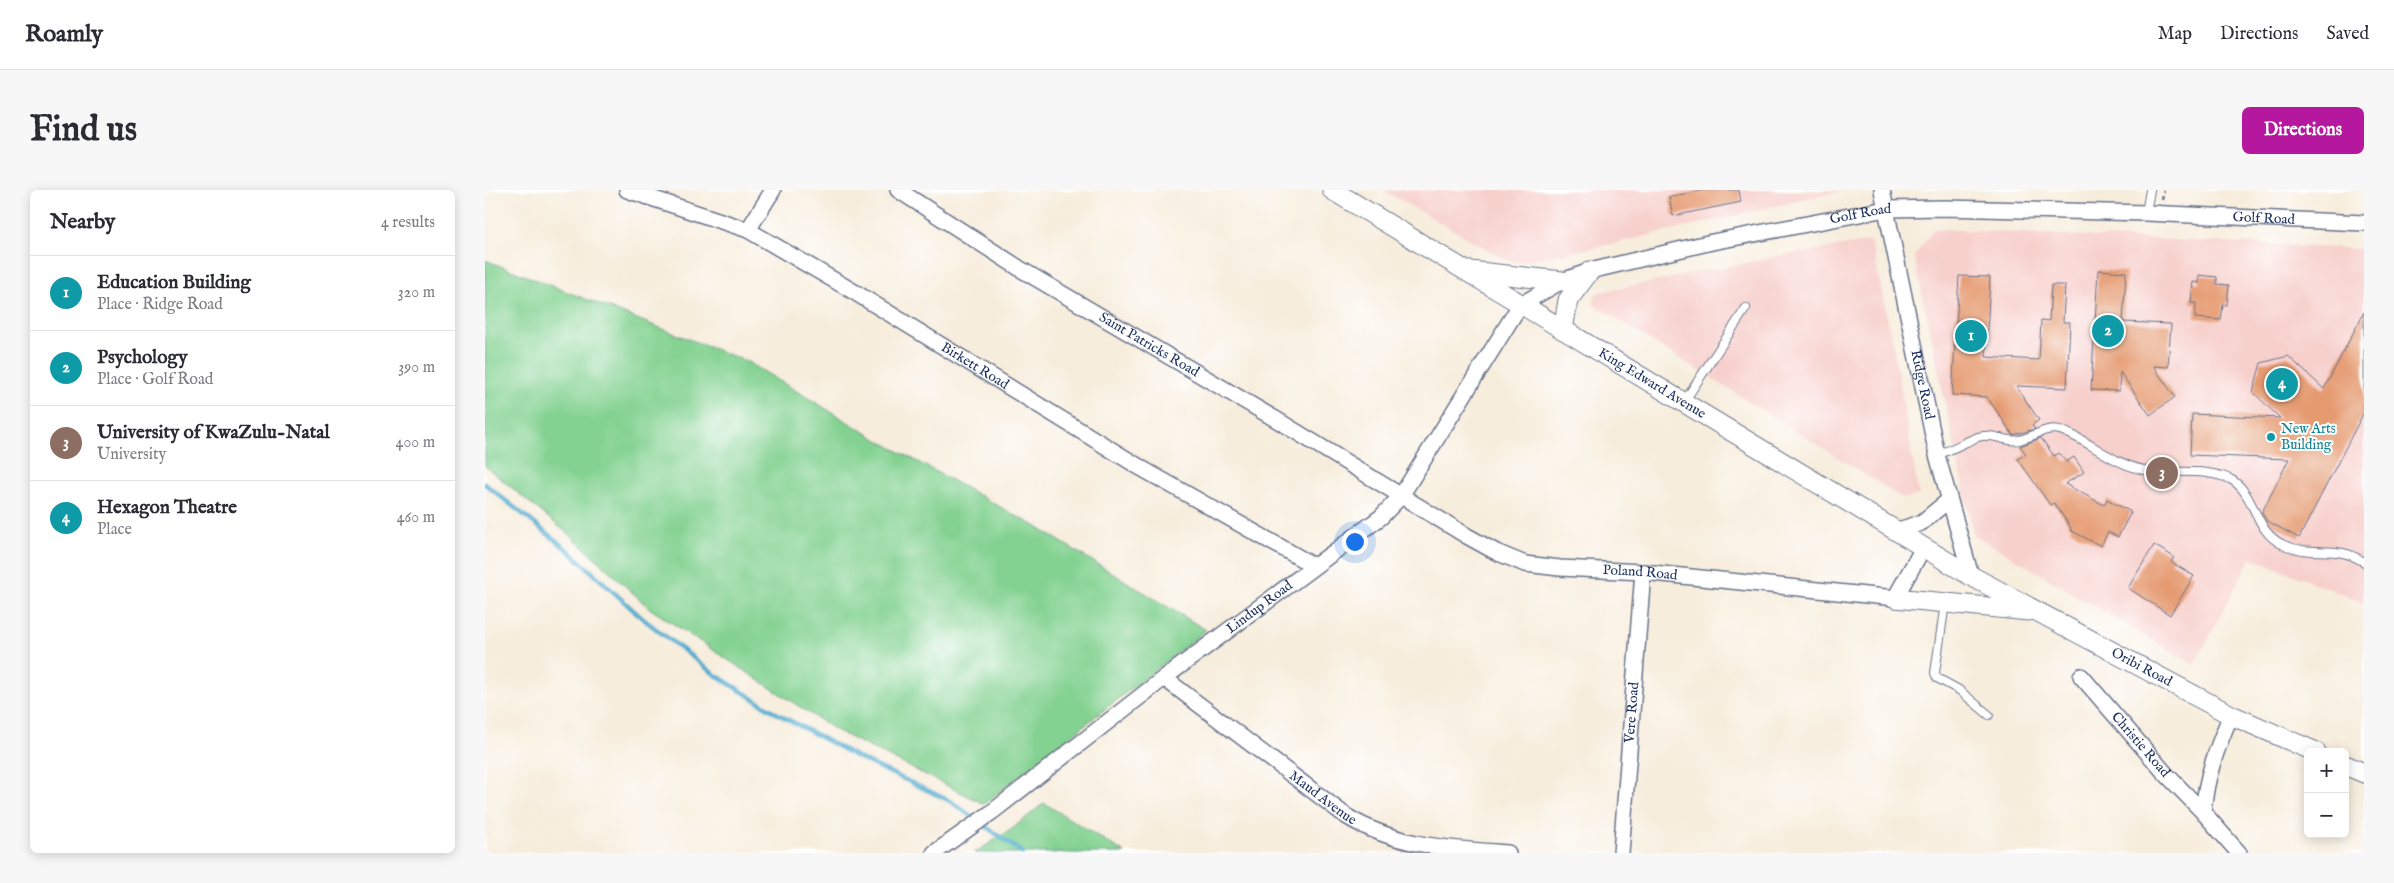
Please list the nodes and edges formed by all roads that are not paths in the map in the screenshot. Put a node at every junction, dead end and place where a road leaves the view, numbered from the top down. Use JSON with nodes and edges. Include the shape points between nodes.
{"nodes":[{"id":1,"x":627,"y":190,"type":"edge"},
{"id":2,"x":773,"y":190,"type":"edge"},
{"id":3,"x":898,"y":190,"type":"edge"},
{"id":4,"x":1332,"y":190,"type":"edge"},
{"id":5,"x":1883,"y":190,"type":"edge"},
{"id":6,"x":2149,"y":190,"type":"edge"},
{"id":7,"x":1886,"y":209,"type":"junction"},
{"id":8,"x":2146,"y":213,"type":"junction"},
{"id":9,"x":2364,"y":223,"type":"edge"},
{"id":10,"x":748,"y":230,"type":"junction"},
{"id":11,"x":1461,"y":269,"type":"junction"},
{"id":12,"x":1590,"y":270,"type":"junction"},
{"id":13,"x":1562,"y":281,"type":"junction"},
{"id":14,"x":1521,"y":305,"type":"junction"},
{"id":15,"x":1746,"y":308,"type":"dead end"},
{"id":16,"x":1563,"y":330,"type":"junction"},
{"id":17,"x":1683,"y":403,"type":"junction"},
{"id":18,"x":1937,"y":455,"type":"junction"},
{"id":19,"x":1401,"y":496,"type":"junction"},
{"id":20,"x":1949,"y":500,"type":"junction"},
{"id":21,"x":1895,"y":531,"type":"junction"},
{"id":22,"x":1923,"y":548,"type":"junction"},
{"id":23,"x":2364,"y":562,"type":"edge"},
{"id":24,"x":1313,"y":566,"type":"junction"},
{"id":25,"x":1643,"y":572,"type":"junction"},
{"id":26,"x":1971,"y":576,"type":"junction"},
{"id":27,"x":1895,"y":598,"type":"junction"},
{"id":28,"x":1945,"y":603,"type":"junction"},
{"id":29,"x":2040,"y":612,"type":"junction"},
{"id":30,"x":2081,"y":676,"type":"dead end"},
{"id":31,"x":1164,"y":678,"type":"junction"},
{"id":32,"x":1989,"y":715,"type":"dead end"},
{"id":33,"x":2231,"y":715,"type":"junction"},
{"id":34,"x":2307,"y":748,"type":"edge"},
{"id":35,"x":2349,"y":766,"type":"edge"},
{"id":36,"x":2364,"y":773,"type":"edge"},
{"id":37,"x":2203,"y":812,"type":"junction"},
{"id":38,"x":935,"y":853,"type":"edge"},
{"id":39,"x":1508,"y":853,"type":"edge"},
{"id":40,"x":1621,"y":853,"type":"edge"},
{"id":41,"x":2239,"y":853,"type":"edge"}],
"edges":[{"from":1,"to":10,"type":"street","name":"Birkett Road"},
{"from":2,"to":10,"type":"street"},
{"from":3,"to":19,"type":"street","name":"Saint Patricks Road","via":[[1022,270]]},
{"from":4,"to":11,"type":"street","name":"King Edward Avenue"},
{"from":5,"to":7,"type":"street","name":"Ridge Road"},
{"from":6,"to":8,"type":"lane"},
{"from":7,"to":8,"type":"street","name":"Golf Road"},
{"from":7,"to":12,"type":"street","name":"Golf Road","via":[[1712,242]]},
{"from":7,"to":18,"type":"street","name":"Ridge Road"},
{"from":8,"to":9,"type":"street","name":"Golf Road"},
{"from":10,"to":24,"type":"street","name":"Birkett Road","via":[[1125,458]]},
{"from":11,"to":13,"type":"street"},
{"from":11,"to":14,"type":"street","name":"King Edward Avenue"},
{"from":12,"to":13,"type":"street","name":"Golf Road"},
{"from":12,"to":16,"type":"street","via":[[1568,300]]},
{"from":13,"to":14,"type":"street","name":"Golf Road"},
{"from":14,"to":16,"type":"street","name":"King Edward Avenue"},
{"from":14,"to":19,"type":"street","name":"Lindup Road"},
{"from":15,"to":17,"type":"lane"},
{"from":16,"to":17,"type":"street","name":"King Edward Avenue"},
{"from":17,"to":21,"type":"street","name":"King Edward Avenue"},
{"from":18,"to":20,"type":"street","name":"Ridge Road"},
{"from":18,"to":23,"type":"lane","via":[[1979,437],[2019,440],[2044,430],[2062,431],[2127,465],[2174,473],[2214,474],[2231,480],[2240,487],[2267,533],[2275,540],[2315,553],[2343,551]]},
{"from":19,"to":24,"type":"street","name":"Lindup Road","via":[[1381,517]]},
{"from":19,"to":25,"type":"street","name":"Poland Road","via":[[1496,552],[1525,564]]},
{"from":20,"to":21,"type":"street","via":[[1921,523]]},
{"from":20,"to":26,"type":"street","name":"Ridge Road"},
{"from":21,"to":22,"type":"street","name":"King Edward Avenue"},
{"from":22,"to":26,"type":"street","name":"King Edward Avenue"},
{"from":22,"to":27,"type":"street"},
{"from":24,"to":31,"type":"street","name":"Lindup Road"},
{"from":25,"to":27,"type":"street","name":"Poland Road"},
{"from":25,"to":40,"type":"street","name":"Vere Road"},
{"from":26,"to":29,"type":"street","name":"Oribi Road"},
{"from":27,"to":28,"type":"street"},
{"from":28,"to":29,"type":"street"},
{"from":28,"to":32,"type":"lane","via":[[1935,673],[1937,678],[1959,690]]},
{"from":29,"to":33,"type":"street","name":"Oribi Road"},
{"from":30,"to":37,"type":"street","name":"Christie Road"},
{"from":31,"to":38,"type":"street","name":"Lindup Road"},
{"from":31,"to":39,"type":"street","name":"Maud Avenue","via":[[1365,828],[1389,838],[1430,847]]},
{"from":33,"to":34,"type":"street","name":"Oribi Road"},
{"from":33,"to":37,"type":"street","via":[[2215,750]]},
{"from":35,"to":36,"type":"street"},
{"from":37,"to":41,"type":"street","name":"Christie Road"}]}
